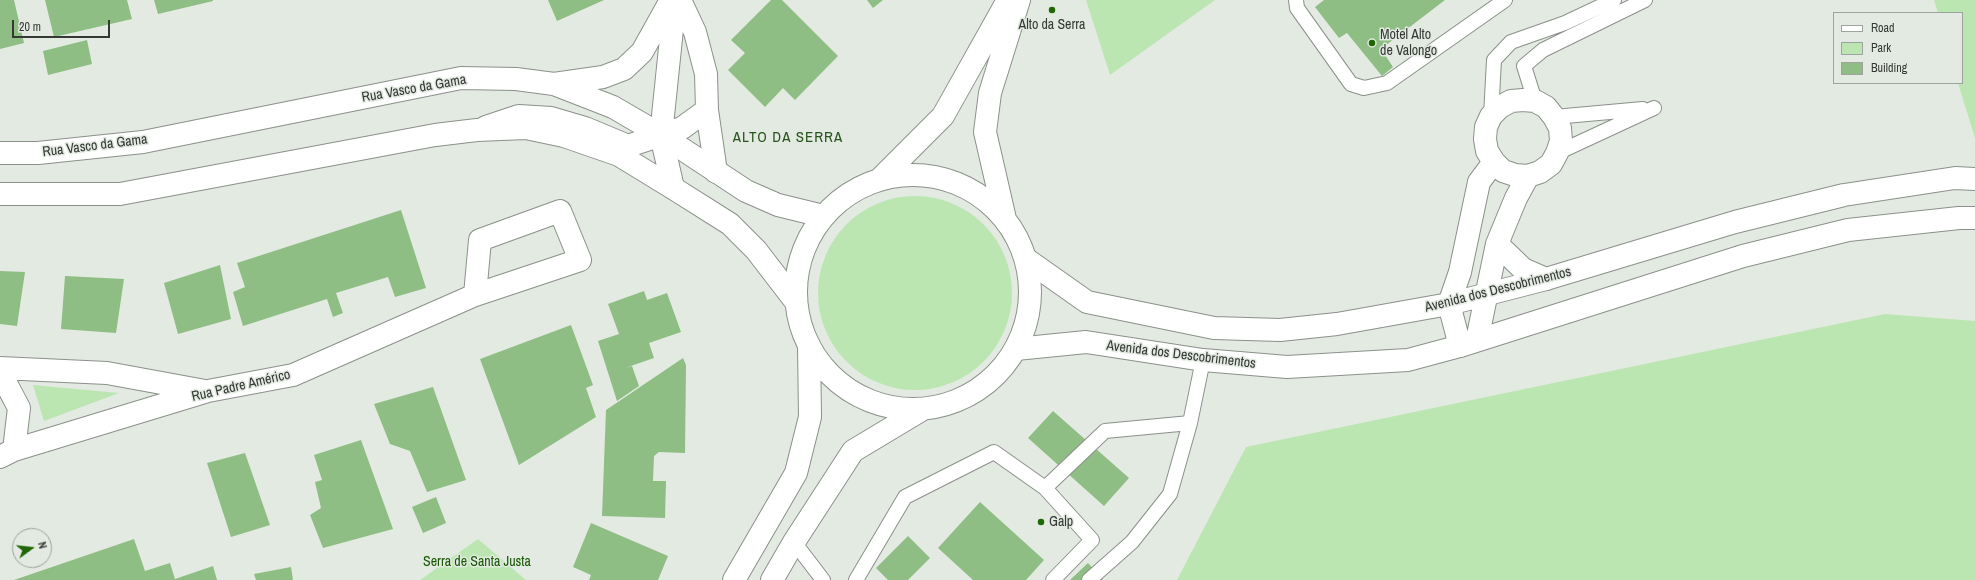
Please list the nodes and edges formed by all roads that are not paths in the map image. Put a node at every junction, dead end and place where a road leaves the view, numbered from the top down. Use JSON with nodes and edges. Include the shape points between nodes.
{"nodes":[{"id":1,"x":671,"y":0,"type":"edge"},
{"id":2,"x":675,"y":0,"type":"edge"},
{"id":3,"x":680,"y":0,"type":"edge"},
{"id":4,"x":1008,"y":0,"type":"edge"},
{"id":5,"x":1019,"y":0,"type":"edge"},
{"id":6,"x":1296,"y":0,"type":"edge"},
{"id":7,"x":1505,"y":0,"type":"edge"},
{"id":8,"x":1614,"y":0,"type":"edge"},
{"id":9,"x":1645,"y":0,"type":"edge"},
{"id":10,"x":554,"y":84,"type":"junction"},
{"id":11,"x":1535,"y":101,"type":"junction"},
{"id":12,"x":707,"y":110,"type":"junction"},
{"id":13,"x":1491,"y":116,"type":"junction"},
{"id":14,"x":1554,"y":117,"type":"junction"},
{"id":15,"x":477,"y":130,"type":"junction"},
{"id":16,"x":661,"y":135,"type":"junction"},
{"id":17,"x":0,"y":153,"type":"edge"},
{"id":18,"x":1557,"y":153,"type":"junction"},
{"id":19,"x":1494,"y":162,"type":"junction"},
{"id":20,"x":716,"y":172,"type":"junction"},
{"id":21,"x":1528,"y":176,"type":"junction"},
{"id":22,"x":881,"y":178,"type":"junction"},
{"id":23,"x":1975,"y":178,"type":"edge"},
{"id":24,"x":673,"y":188,"type":"junction"},
{"id":25,"x":0,"y":194,"type":"edge"},
{"id":26,"x":823,"y":216,"type":"junction"},
{"id":27,"x":1975,"y":218,"type":"edge"},
{"id":28,"x":1005,"y":219,"type":"junction"},
{"id":29,"x":1497,"y":244,"type":"junction"},
{"id":30,"x":1026,"y":259,"type":"junction"},
{"id":31,"x":1546,"y":279,"type":"junction"},
{"id":32,"x":475,"y":295,"type":"junction"},
{"id":33,"x":1485,"y":295,"type":"junction"},
{"id":34,"x":796,"y":302,"type":"junction"},
{"id":35,"x":1449,"y":304,"type":"junction"},
{"id":36,"x":1469,"y":343,"type":"junction"},
{"id":37,"x":809,"y":345,"type":"junction"},
{"id":38,"x":1016,"y":349,"type":"junction"},
{"id":39,"x":1203,"y":360,"type":"junction"},
{"id":40,"x":0,"y":368,"type":"edge"},
{"id":41,"x":0,"y":372,"type":"edge"},
{"id":42,"x":208,"y":392,"type":"junction"},
{"id":43,"x":923,"y":409,"type":"junction"},
{"id":44,"x":1190,"y":423,"type":"junction"},
{"id":45,"x":7,"y":454,"type":"edge"},
{"id":46,"x":1045,"y":488,"type":"junction"},
{"id":47,"x":794,"y":542,"type":"junction"},
{"id":48,"x":734,"y":580,"type":"edge"},
{"id":49,"x":772,"y":580,"type":"edge"},
{"id":50,"x":823,"y":580,"type":"edge"},
{"id":51,"x":856,"y":580,"type":"edge"},
{"id":52,"x":1053,"y":580,"type":"edge"},
{"id":53,"x":1089,"y":580,"type":"edge"}],
"edges":[{"from":1,"to":10,"type":"main road","via":[[642,52],[624,69],[603,78]]},
{"from":2,"to":16,"type":"main road"},
{"from":3,"to":12,"type":"main road","via":[[695,32],[706,74]]},
{"from":4,"to":22,"type":"main road","via":[[943,116]]},
{"from":5,"to":28,"type":"main road","via":[[990,93],[986,132]]},
{"from":6,"to":7,"type":"lane","via":[[1297,8],[1351,84],[1364,88],[1387,83]]},
{"from":8,"to":13,"type":"lane","via":[[1565,23],[1511,42],[1494,60]]},
{"from":9,"to":11,"type":"lane","via":[[1543,50],[1524,66]]},
{"from":10,"to":16,"type":"main road","name":"Rua Vasco da Gama","via":[[612,107]]},
{"from":10,"to":17,"type":"main road","name":"Rua Vasco da Gama","via":[[516,79],[461,78],[143,142],[38,153]]},
{"from":11,"to":13,"type":"main road","via":[[1511,102],[1500,107]]},
{"from":11,"to":14,"type":"main road"},
{"from":12,"to":16,"type":"main road","via":[[682,128]]},
{"from":12,"to":20,"type":"main road"},
{"from":13,"to":19,"type":"main road","via":[[1486,127],[1485,139],[1487,151]]},
{"from":14,"to":18,"type":"main road","via":[[1560,128],[1561,141]]},
{"from":14,"to":18,"type":"lane","via":[[1654,108]]},
{"from":15,"to":16,"type":"main road","via":[[520,116],[550,118],[585,128],[628,146]]},
{"from":15,"to":24,"type":"main road","via":[[526,128],[564,136],[619,155]]},
{"from":15,"to":25,"type":"main road","via":[[435,135],[120,194]]},
{"from":16,"to":20,"type":"main road","name":"Rua Vasco da Gama"},
{"from":16,"to":24,"type":"main road"},
{"from":18,"to":21,"type":"main road","via":[[1551,164],[1540,172]]},
{"from":19,"to":21,"type":"main road","via":[[1503,171]]},
{"from":19,"to":35,"type":"main road","via":[[1479,182],[1460,272]]},
{"from":20,"to":26,"type":"main road","name":"Rua Vasco da Gama","via":[[746,191],[778,205]]},
{"from":21,"to":29,"type":"main road"},
{"from":22,"to":26,"type":"main road","via":[[859,187]]},
{"from":22,"to":28,"type":"main road","via":[[904,174],[950,180],[990,202]]},
{"from":23,"to":31,"type":"main road","name":"Avenida dos Descobrimentos","via":[[1954,178],[1844,195],[1735,222]]},
{"from":24,"to":34,"type":"main road","via":[[730,224],[756,250]]},
{"from":26,"to":34,"type":"main road","via":[[810,235],[801,256],[796,279]]},
{"from":27,"to":36,"type":"main road","name":"Avenida dos Descobrimentos","via":[[1848,230],[1766,250]]},
{"from":28,"to":30,"type":"main road","via":[[1018,238]]},
{"from":29,"to":31,"type":"main road","via":[[1524,269]]},
{"from":29,"to":33,"type":"main road"},
{"from":30,"to":35,"type":"main road","name":"Avenida dos Descobrimentos","via":[[1087,302],[1214,328],[1280,330],[1338,324]]},
{"from":30,"to":38,"type":"main road","via":[[1030,305],[1025,328]]},
{"from":31,"to":33,"type":"main road","name":"Avenida dos Descobrimentos"},
{"from":32,"to":32,"type":"main road","name":"Rua Padre Américo","via":[[580,260],[560,211],[480,240]]},
{"from":32,"to":42,"type":"main road","name":"Rua Padre Américo","via":[[293,375]]},
{"from":33,"to":35,"type":"main road","name":"Avenida dos Descobrimentos"},
{"from":33,"to":36,"type":"main road"},
{"from":34,"to":37,"type":"main road","via":[[800,324]]},
{"from":35,"to":36,"type":"main road"},
{"from":36,"to":39,"type":"main road","name":"Avenida dos Descobrimentos","via":[[1408,360],[1294,367]]},
{"from":37,"to":43,"type":"main road","via":[[821,365],[856,395],[900,409]]},
{"from":37,"to":48,"type":"main road","via":[[810,417],[796,473]]},
{"from":38,"to":39,"type":"main road","name":"Avenida dos Descobrimentos","via":[[1086,342]]},
{"from":38,"to":43,"type":"main road","via":[[1003,368],[980,389],[946,405]]},
{"from":39,"to":44,"type":"lane"},
{"from":40,"to":42,"type":"main road","via":[[107,373]]},
{"from":41,"to":45,"type":"main road","via":[[19,408]]},
{"from":42,"to":45,"type":"main road","name":"Rua Padre Américo"},
{"from":43,"to":47,"type":"main road","via":[[853,452]]},
{"from":44,"to":46,"type":"lane","via":[[1105,431]]},
{"from":44,"to":53,"type":"lane","via":[[1170,494],[1132,542]]},
{"from":46,"to":51,"type":"lane","via":[[994,452],[905,497]]},
{"from":46,"to":52,"type":"lane","via":[[1092,540]]},
{"from":47,"to":49,"type":"main road"},
{"from":47,"to":50,"type":"lane"}]}
